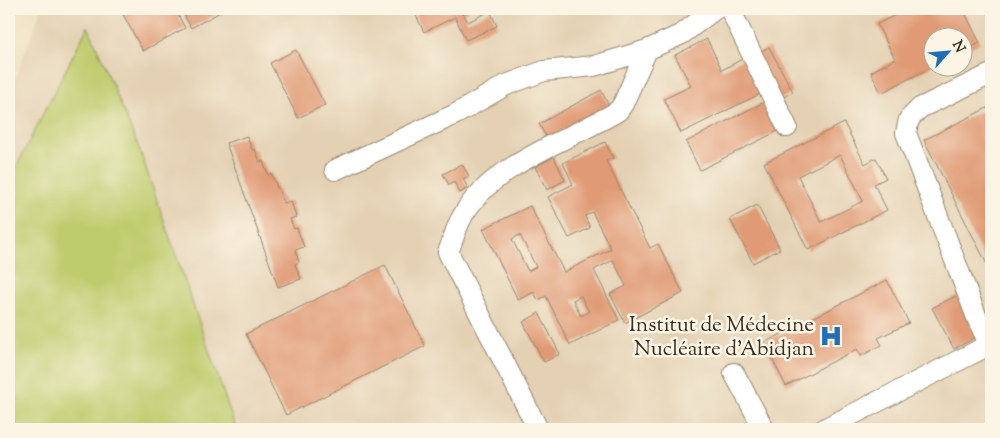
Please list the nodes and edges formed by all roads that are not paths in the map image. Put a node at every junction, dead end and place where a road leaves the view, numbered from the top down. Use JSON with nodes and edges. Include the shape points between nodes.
{"nodes":[{"id":1,"x":715,"y":9,"type":"edge"},
{"id":2,"x":730,"y":9,"type":"edge"},
{"id":3,"x":647,"y":50,"type":"junction"},
{"id":4,"x":991,"y":74,"type":"edge"},
{"id":5,"x":787,"y":128,"type":"dead end"},
{"id":6,"x":335,"y":170,"type":"dead end"},
{"id":7,"x":991,"y":343,"type":"edge"},
{"id":8,"x":734,"y":373,"type":"dead end"},
{"id":9,"x":538,"y":429,"type":"edge"},
{"id":10,"x":764,"y":429,"type":"edge"},
{"id":11,"x":824,"y":429,"type":"edge"}],
"edges":[{"from":1,"to":3,"type":"lane","via":[[682,34]]},
{"from":2,"to":5,"type":"lane"},
{"from":3,"to":6,"type":"lane","via":[[594,66],[544,71],[506,85],[456,114]]},
{"from":3,"to":9,"type":"lane","via":[[618,111],[510,168],[488,184],[462,216],[448,252]]},
{"from":4,"to":7,"type":"lane","via":[[920,108],[909,119],[906,133],[977,318]]},
{"from":7,"to":11,"type":"lane"},
{"from":8,"to":10,"type":"lane"}]}
